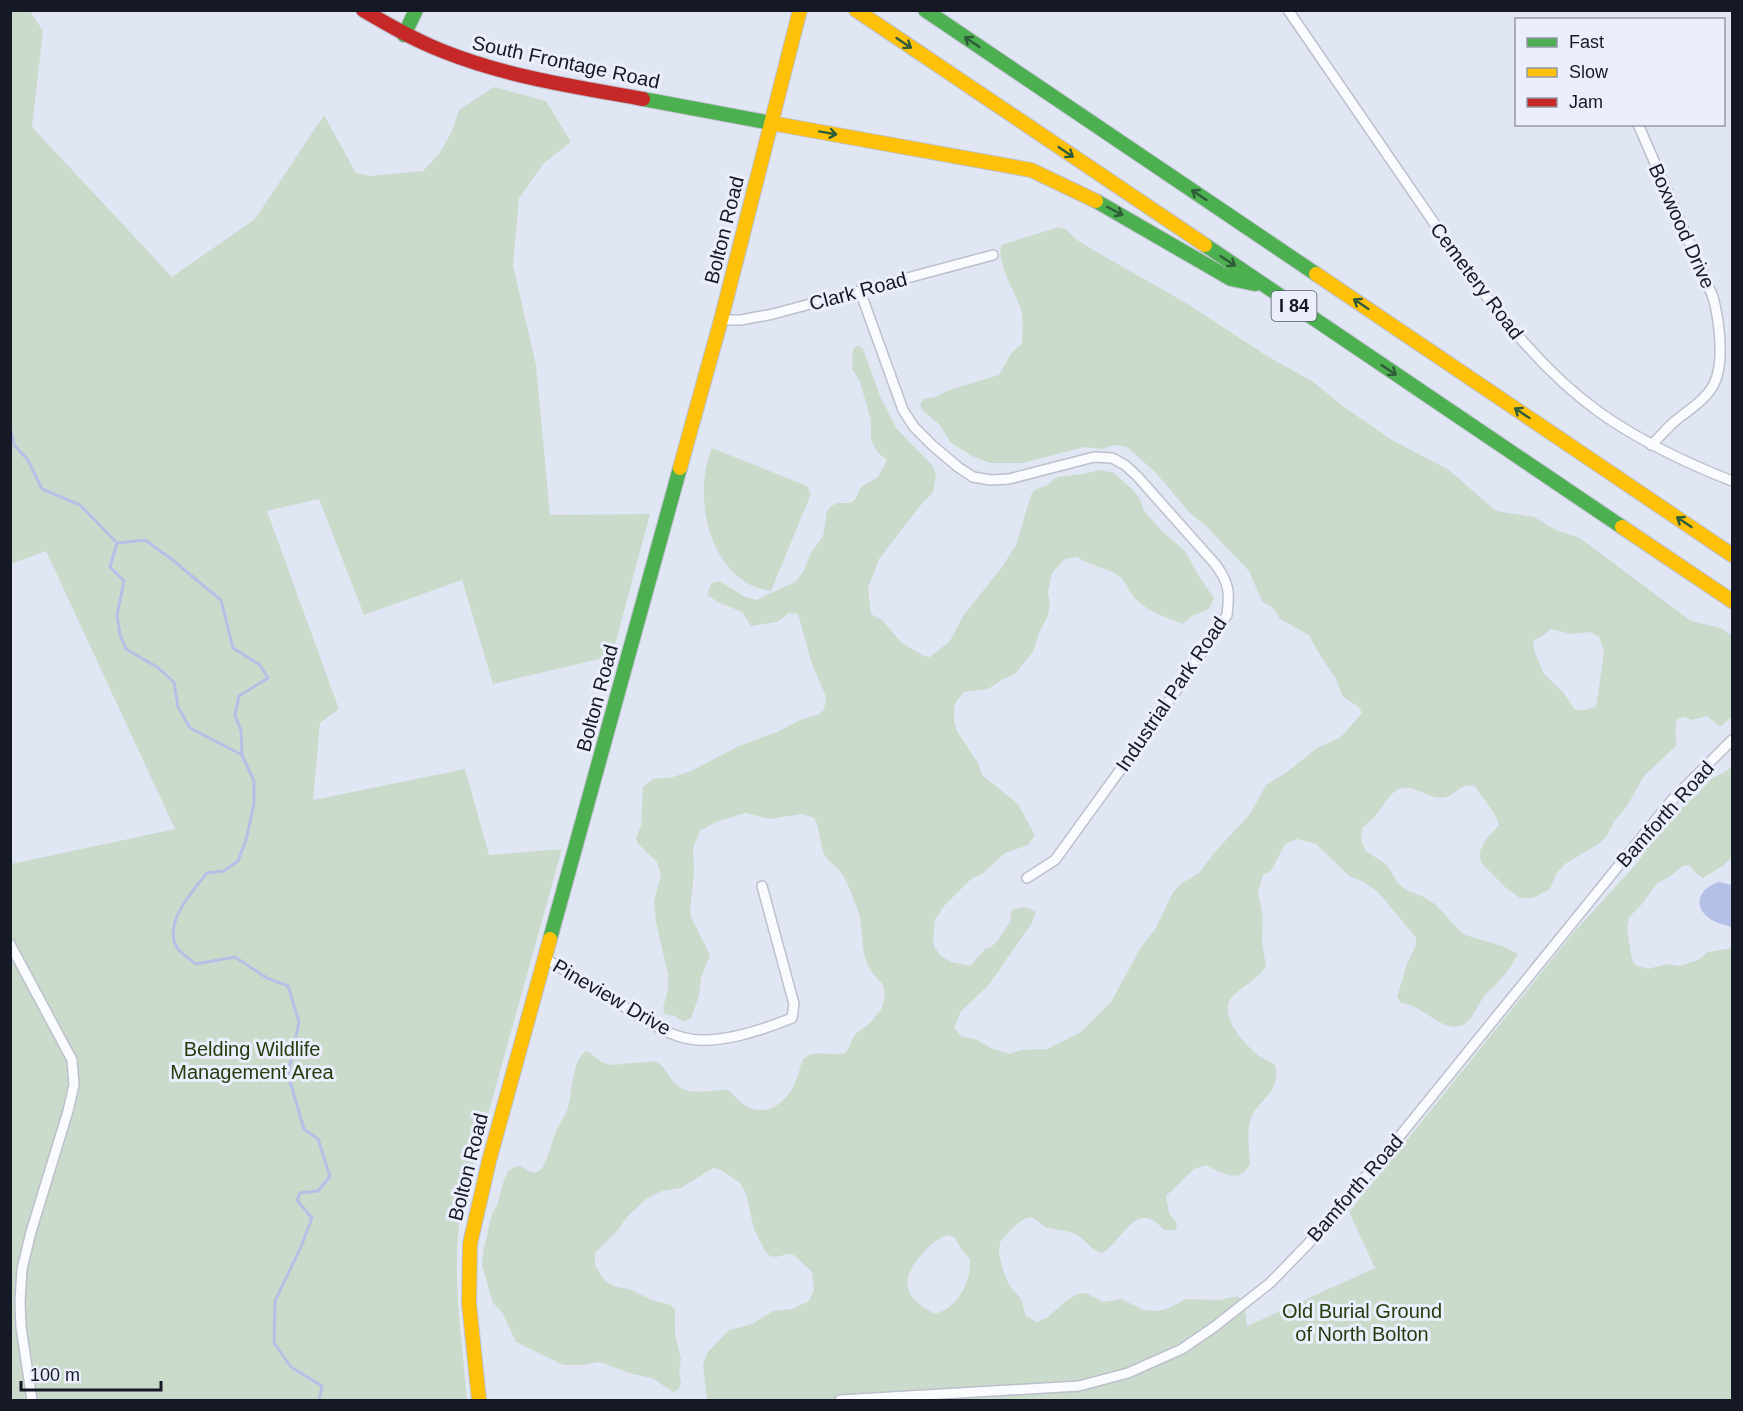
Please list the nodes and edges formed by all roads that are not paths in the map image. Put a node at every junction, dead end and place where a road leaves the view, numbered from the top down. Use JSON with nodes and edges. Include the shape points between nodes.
{"nodes":[{"id":1,"x":363,"y":10,"type":"edge"},
{"id":2,"x":416,"y":10,"type":"edge"},
{"id":3,"x":856,"y":10,"type":"edge"},
{"id":4,"x":925,"y":10,"type":"edge"},
{"id":5,"x":1288,"y":10,"type":"edge"},
{"id":6,"x":799,"y":12,"type":"edge"},
{"id":7,"x":404,"y":35,"type":"junction"},
{"id":8,"x":771,"y":123,"type":"junction"},
{"id":9,"x":1639,"y":126,"type":"edge"},
{"id":10,"x":993,"y":255,"type":"dead end"},
{"id":11,"x":1265,"y":286,"type":"junction"},
{"id":12,"x":860,"y":291,"type":"junction"},
{"id":13,"x":721,"y":320,"type":"junction"},
{"id":14,"x":1651,"y":445,"type":"junction"},
{"id":15,"x":1732,"y":481,"type":"edge"},
{"id":16,"x":1732,"y":555,"type":"edge"},
{"id":17,"x":1732,"y":601,"type":"edge"},
{"id":18,"x":1732,"y":740,"type":"edge"},
{"id":19,"x":1027,"y":878,"type":"dead end"},
{"id":20,"x":762,"y":886,"type":"dead end"},
{"id":21,"x":10,"y":944,"type":"edge"},
{"id":22,"x":544,"y":958,"type":"junction"},
{"id":23,"x":33,"y":1401,"type":"edge"},
{"id":24,"x":479,"y":1401,"type":"edge"},
{"id":25,"x":840,"y":1401,"type":"edge"}],
"edges":[{"from":1,"to":7,"type":"main road","name":"South Frontage Road"},
{"from":2,"to":7,"type":"main road"},
{"from":3,"to":11,"type":"main road","number":"I 84","one_way":true},
{"from":16,"to":4,"type":"main road","number":"I 84","one_way":true},
{"from":5,"to":14,"type":"street","name":"Cemetery Road","via":[[1494,308],[1550,370],[1598,412]]},
{"from":6,"to":8,"type":"main road","name":"Bolton Road"},
{"from":7,"to":8,"type":"main road","name":"South Frontage Road","via":[[462,60],[504,72]]},
{"from":8,"to":11,"type":"main road","name":"South Frontage Road","one_way":true,"via":[[1031,170],[1117,212],[1231,279]]},
{"from":8,"to":13,"type":"main road","name":"Bolton Road"},
{"from":9,"to":14,"type":"street","name":"Boxwood Drive","via":[[1713,297],[1719,320],[1715,383],[1700,402]]},
{"from":10,"to":12,"type":"street","name":"Clark Road"},
{"from":11,"to":17,"type":"main road","number":"I 84","one_way":true},
{"from":12,"to":13,"type":"street","name":"Clark Road","via":[[741,321]]},
{"from":12,"to":19,"type":"street","name":"Industrial Park Road","via":[[903,410],[914,427],[958,467],[974,477],[1009,479],[1094,458],[1112,458],[1137,476],[1226,579],[1230,596],[1227,615],[1055,860]]},
{"from":13,"to":22,"type":"main road","name":"Bolton Road"},
{"from":14,"to":15,"type":"street","name":"Cemetery Road"},
{"from":18,"to":25,"type":"street","name":"Bamforth Road","via":[[1671,801],[1307,1245],[1270,1283],[1214,1327],[1182,1350],[1128,1373],[1079,1386]]},
{"from":20,"to":22,"type":"street","name":"Pineview Drive","via":[[794,1005],[792,1018],[779,1023],[725,1038],[684,1038],[651,1024]]},
{"from":21,"to":23,"type":"street","via":[[72,1060],[74,1085],[22,1269],[21,1327]]},
{"from":22,"to":24,"type":"main road","name":"Bolton Road","via":[[470,1244],[469,1303]]}]}
